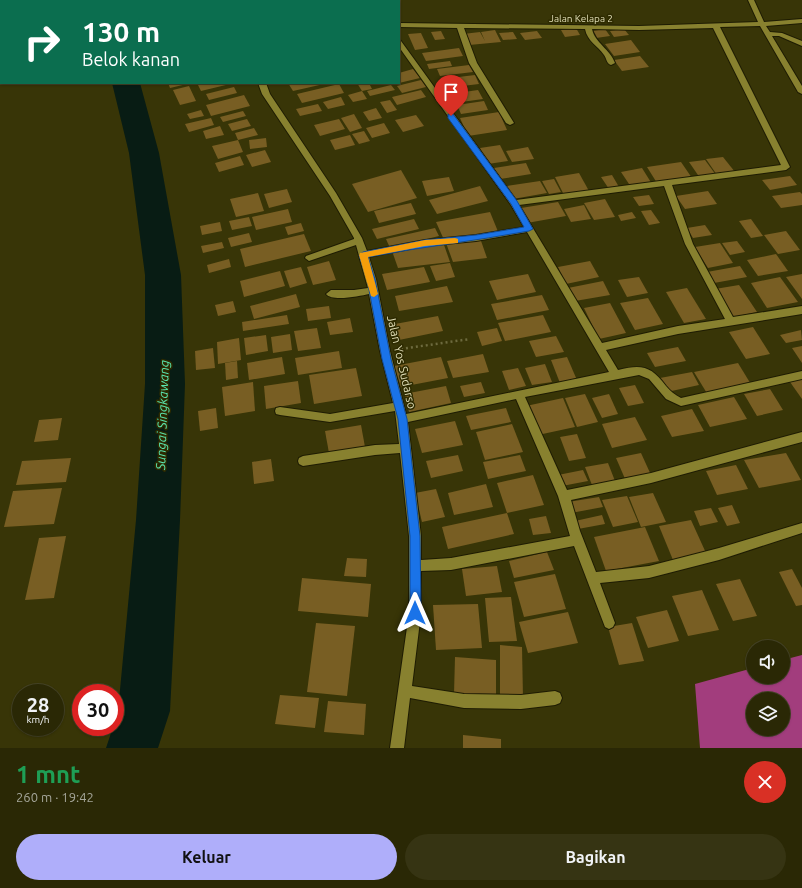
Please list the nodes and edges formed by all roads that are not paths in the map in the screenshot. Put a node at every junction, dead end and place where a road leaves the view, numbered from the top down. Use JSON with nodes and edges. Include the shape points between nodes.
{"nodes":[{"id":1,"x":751,"y":0,"type":"edge"},
{"id":2,"x":802,"y":21,"type":"edge"},
{"id":3,"x":762,"y":24,"type":"junction"},
{"id":4,"x":400,"y":25,"type":"edge"},
{"id":5,"x":715,"y":25,"type":"junction"},
{"id":6,"x":460,"y":27,"type":"junction"},
{"id":7,"x":588,"y":28,"type":"junction"},
{"id":8,"x":768,"y":34,"type":"junction"},
{"id":9,"x":400,"y":43,"type":"edge"},
{"id":10,"x":802,"y":44,"type":"edge"},
{"id":11,"x":611,"y":63,"type":"dead end"},
{"id":12,"x":262,"y":84,"type":"edge"},
{"id":13,"x":802,"y":92,"type":"edge"},
{"id":14,"x":510,"y":123,"type":"dead end"},
{"id":15,"x":668,"y":184,"type":"junction"},
{"id":16,"x":514,"y":203,"type":"junction"},
{"id":17,"x":529,"y":229,"type":"junction"},
{"id":18,"x":359,"y":241,"type":"junction"},
{"id":19,"x":363,"y":255,"type":"junction"},
{"id":20,"x":309,"y":258,"type":"dead end"},
{"id":21,"x":373,"y":290,"type":"junction"},
{"id":22,"x":331,"y":294,"type":"dead end"},
{"id":23,"x":802,"y":310,"type":"edge"},
{"id":24,"x":731,"y":322,"type":"junction"},
{"id":25,"x":600,"y":347,"type":"junction"},
{"id":26,"x":616,"y":375,"type":"junction"},
{"id":27,"x":802,"y":375,"type":"edge"},
{"id":28,"x":519,"y":394,"type":"junction"},
{"id":29,"x":399,"y":406,"type":"junction"},
{"id":30,"x":280,"y":411,"type":"dead end"},
{"id":31,"x":402,"y":419,"type":"junction"},
{"id":32,"x":802,"y":436,"type":"edge"},
{"id":33,"x":405,"y":448,"type":"junction"},
{"id":34,"x":303,"y":461,"type":"dead end"},
{"id":35,"x":564,"y":496,"type":"junction"},
{"id":36,"x":802,"y":528,"type":"edge"},
{"id":37,"x":578,"y":540,"type":"junction"},
{"id":38,"x":415,"y":566,"type":"junction"},
{"id":39,"x":594,"y":578,"type":"junction"},
{"id":40,"x":609,"y":623,"type":"dead end"},
{"id":41,"x":405,"y":691,"type":"junction"},
{"id":42,"x":555,"y":698,"type":"dead end"},
{"id":43,"x":398,"y":748,"type":"edge"}],
"edges":[{"from":1,"to":3,"type":"street"},
{"from":2,"to":3,"type":"street","name":"Jalan Kelapa 2"},
{"from":3,"to":5,"type":"street","name":"Jalan Kelapa 2"},
{"from":3,"to":8,"type":"street"},
{"from":4,"to":6,"type":"street","name":"Jalan Kelapa 2"},
{"from":5,"to":7,"type":"street","name":"Jalan Kelapa 2"},
{"from":5,"to":15,"type":"street","via":[[786,167]]},
{"from":6,"to":7,"type":"street","name":"Jalan Kelapa 2"},
{"from":6,"to":14,"type":"street","via":[[473,63]]},
{"from":7,"to":11,"type":"street","via":[[590,38],[609,54]]},
{"from":8,"to":10,"type":"street","via":[[780,34]]},
{"from":8,"to":13,"type":"street"},
{"from":9,"to":16,"type":"street"},
{"from":12,"to":18,"type":"street","name":"Jalan Yos Sudarso","via":[[266,94],[333,195]]},
{"from":15,"to":16,"type":"street"},
{"from":15,"to":24,"type":"street","via":[[689,244]]},
{"from":16,"to":17,"type":"street"},
{"from":17,"to":19,"type":"street","via":[[425,243]]},
{"from":17,"to":25,"type":"street"},
{"from":18,"to":19,"type":"street","name":"Jalan Yos Sudarso"},
{"from":18,"to":20,"type":"street"},
{"from":19,"to":21,"type":"street","name":"Jalan Yos Sudarso"},
{"from":21,"to":22,"type":"street","via":[[354,294]]},
{"from":21,"to":29,"type":"street","name":"Jalan Yos Sudarso"},
{"from":23,"to":24,"type":"street"},
{"from":24,"to":25,"type":"street","via":[[678,330]]},
{"from":25,"to":26,"type":"street"},
{"from":26,"to":27,"type":"street","via":[[642,371],[648,373],[668,397],[681,402]]},
{"from":26,"to":28,"type":"street"},
{"from":28,"to":31,"type":"street"},
{"from":28,"to":35,"type":"street"},
{"from":29,"to":30,"type":"street","via":[[330,418]]},
{"from":29,"to":31,"type":"street","name":"Jalan Yos Sudarso"},
{"from":31,"to":33,"type":"street","name":"Jalan Yos Sudarso"},
{"from":32,"to":35,"type":"street","via":[[651,478]]},
{"from":33,"to":34,"type":"street"},
{"from":33,"to":38,"type":"street","name":"Jalan Yos Sudarso","via":[[415,536]]},
{"from":35,"to":37,"type":"street"},
{"from":36,"to":39,"type":"street","via":[[719,554],[649,572]]},
{"from":37,"to":38,"type":"street","via":[[451,564]]},
{"from":37,"to":39,"type":"street"},
{"from":38,"to":41,"type":"street","name":"Jalan Yos Sudarso","via":[[415,613]]},
{"from":39,"to":40,"type":"street"},
{"from":41,"to":42,"type":"street","via":[[464,701],[521,702]]},
{"from":41,"to":43,"type":"street","name":"Jalan Yos Sudarso"}]}
